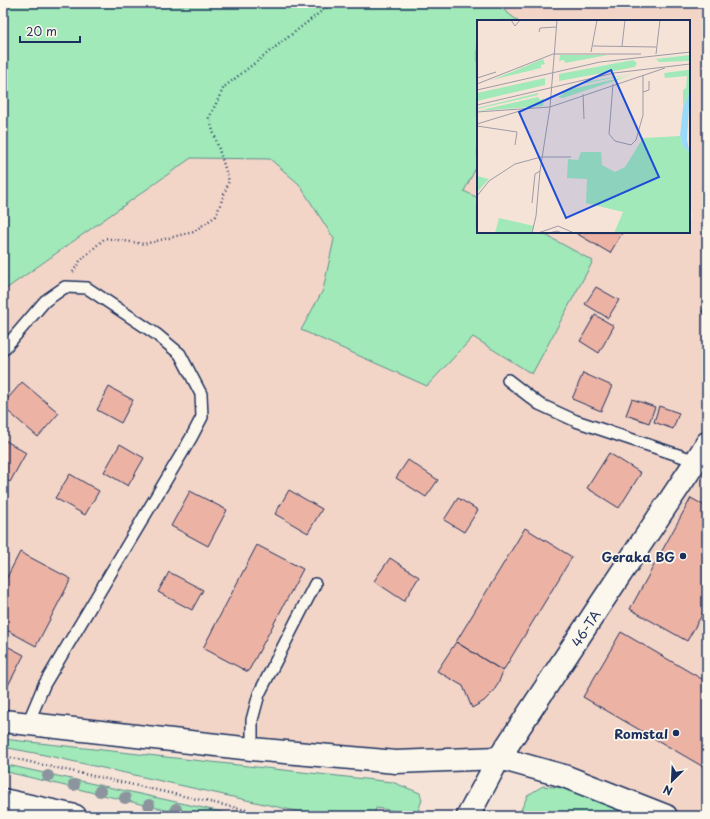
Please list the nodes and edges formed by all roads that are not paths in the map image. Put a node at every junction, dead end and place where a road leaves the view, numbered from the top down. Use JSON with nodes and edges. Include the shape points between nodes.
{"nodes":[{"id":1,"x":3,"y":350,"type":"edge"},
{"id":2,"x":508,"y":380,"type":"dead end"},
{"id":3,"x":703,"y":456,"type":"edge"},
{"id":4,"x":315,"y":584,"type":"dead end"},
{"id":5,"x":3,"y":720,"type":"edge"},
{"id":6,"x":28,"y":723,"type":"junction"},
{"id":7,"x":252,"y":749,"type":"junction"},
{"id":8,"x":499,"y":758,"type":"junction"},
{"id":9,"x":3,"y":800,"type":"edge"},
{"id":10,"x":75,"y":816,"type":"edge"},
{"id":11,"x":468,"y":816,"type":"edge"},
{"id":12,"x":667,"y":816,"type":"edge"}],
"edges":[{"from":1,"to":6,"type":"lane","via":[[45,301],[65,287],[87,288],[156,334],[180,354],[201,394],[202,417],[191,438],[44,685]]},
{"from":2,"to":3,"type":"lane","via":[[539,404],[576,421]]},
{"from":3,"to":8,"type":"main road","name":"46-ТА"},
{"from":4,"to":7,"type":"lane","via":[[259,694],[252,720]]},
{"from":5,"to":6,"type":"main road"},
{"from":6,"to":7,"type":"main road"},
{"from":7,"to":8,"type":"main road","via":[[396,762]]},
{"from":8,"to":11,"type":"main road","name":"46-ТА"},
{"from":8,"to":12,"type":"main road","via":[[564,776]]},
{"from":9,"to":10,"type":"main road"}]}
